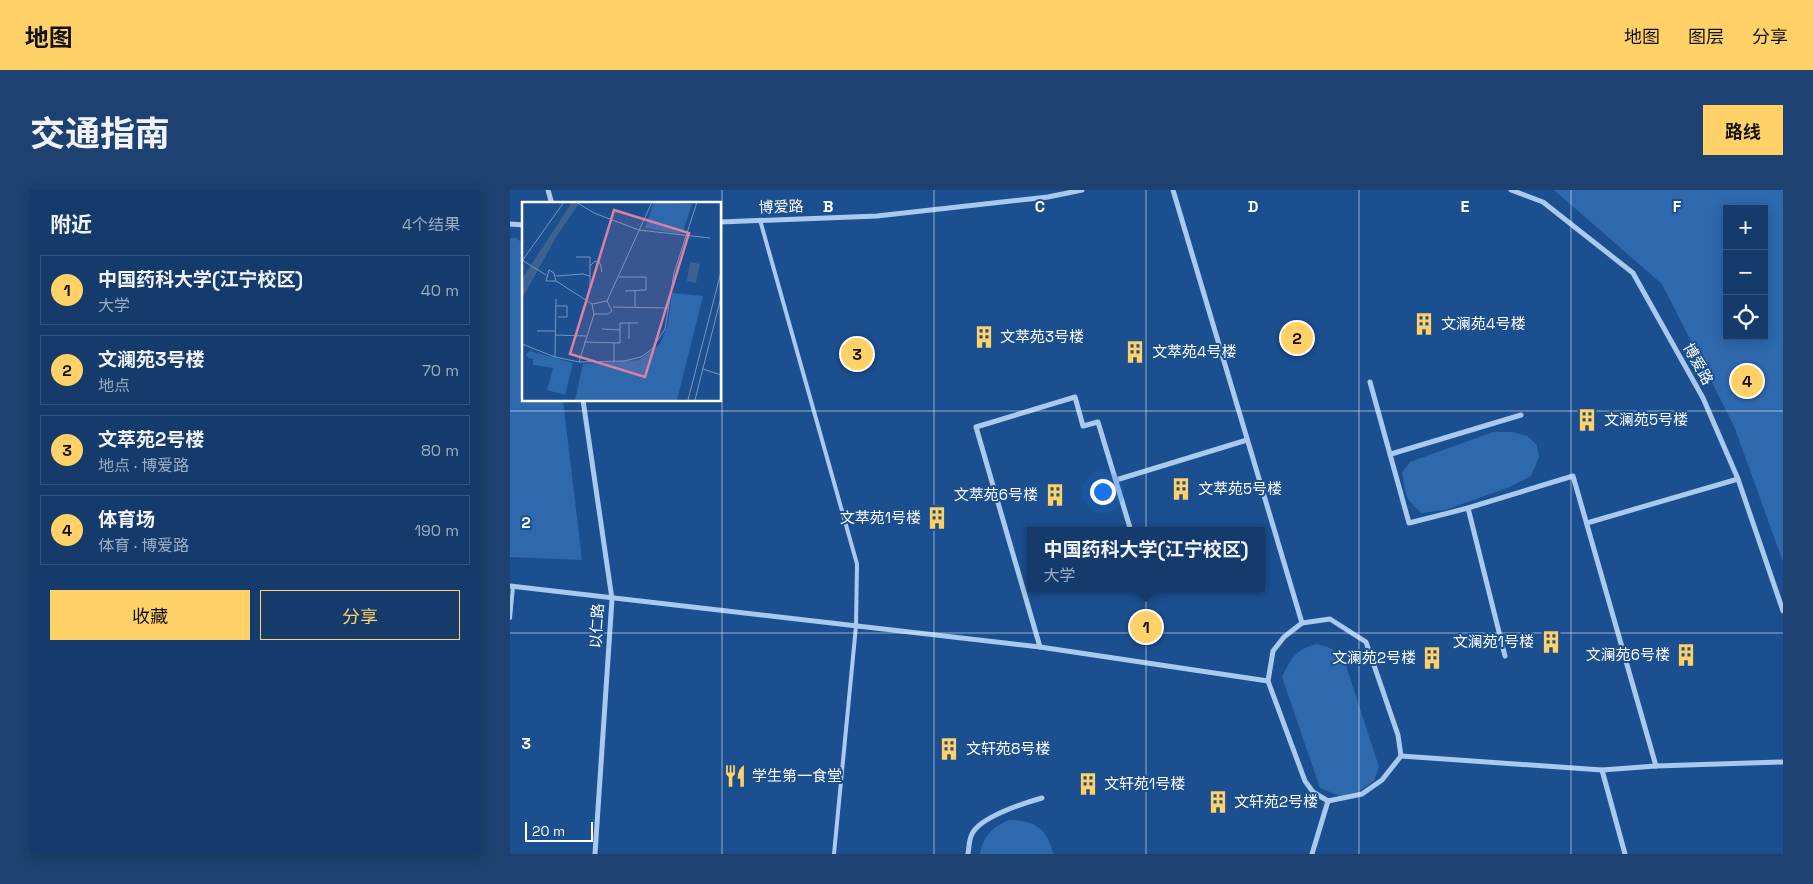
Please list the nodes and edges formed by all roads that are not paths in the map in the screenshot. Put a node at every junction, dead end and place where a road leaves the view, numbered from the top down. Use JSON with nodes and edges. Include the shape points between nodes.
{"nodes":[{"id":1,"x":1082,"y":190,"type":"edge"},
{"id":2,"x":1173,"y":190,"type":"edge"},
{"id":3,"x":1511,"y":190,"type":"edge"},
{"id":4,"x":760,"y":220,"type":"junction"},
{"id":5,"x":721,"y":222,"type":"edge"},
{"id":6,"x":1370,"y":382,"type":"dead end"},
{"id":7,"x":583,"y":401,"type":"edge"},
{"id":8,"x":1521,"y":415,"type":"dead end"},
{"id":9,"x":1247,"y":440,"type":"junction"},
{"id":10,"x":1391,"y":454,"type":"junction"},
{"id":11,"x":1738,"y":479,"type":"junction"},
{"id":12,"x":1116,"y":480,"type":"junction"},
{"id":13,"x":1468,"y":508,"type":"junction"},
{"id":14,"x":1587,"y":523,"type":"junction"},
{"id":15,"x":1130,"y":527,"type":"edge"},
{"id":16,"x":511,"y":587,"type":"edge"},
{"id":17,"x":612,"y":599,"type":"junction"},
{"id":18,"x":1783,"y":611,"type":"edge"},
{"id":19,"x":510,"y":618,"type":"edge"},
{"id":20,"x":1302,"y":623,"type":"junction"},
{"id":21,"x":856,"y":626,"type":"junction"},
{"id":22,"x":1040,"y":647,"type":"junction"},
{"id":23,"x":1506,"y":656,"type":"dead end"},
{"id":24,"x":1268,"y":681,"type":"junction"},
{"id":25,"x":1401,"y":756,"type":"junction"},
{"id":26,"x":1783,"y":762,"type":"edge"},
{"id":27,"x":1656,"y":766,"type":"junction"},
{"id":28,"x":1602,"y":770,"type":"junction"},
{"id":29,"x":1042,"y":798,"type":"dead end"},
{"id":30,"x":1328,"y":801,"type":"junction"},
{"id":31,"x":595,"y":854,"type":"edge"},
{"id":32,"x":834,"y":854,"type":"edge"},
{"id":33,"x":968,"y":854,"type":"edge"},
{"id":34,"x":1312,"y":854,"type":"edge"},
{"id":35,"x":1625,"y":854,"type":"edge"}],
"edges":[{"from":1,"to":4,"type":"street","name":"博爱路","via":[[1048,197],[877,216]]},
{"from":2,"to":9,"type":"street"},
{"from":3,"to":11,"type":"street","name":"博爱路","via":[[1544,202],[1633,274],[1703,398]]},
{"from":4,"to":5,"type":"street","name":"博爱路"},
{"from":4,"to":21,"type":"lane","via":[[856,564]]},
{"from":6,"to":10,"type":"street"},
{"from":7,"to":17,"type":"street","name":"以仁路"},
{"from":8,"to":10,"type":"street"},
{"from":9,"to":12,"type":"street"},
{"from":9,"to":20,"type":"street"},
{"from":10,"to":13,"type":"street","via":[[1410,523]]},
{"from":11,"to":14,"type":"street"},
{"from":11,"to":18,"type":"street","name":"博爱路"},
{"from":12,"to":15,"type":"street"},
{"from":12,"to":22,"type":"street","via":[[1098,422],[1083,426],[1075,397],[976,427]]},
{"from":13,"to":14,"type":"street","via":[[1573,476]]},
{"from":13,"to":23,"type":"street"},
{"from":14,"to":27,"type":"street"},
{"from":16,"to":17,"type":"street"},
{"from":16,"to":19,"type":"lane"},
{"from":17,"to":21,"type":"street"},
{"from":17,"to":31,"type":"street","name":"以仁路"},
{"from":20,"to":24,"type":"street","via":[[1273,651]]},
{"from":20,"to":25,"type":"street","via":[[1330,620],[1366,642],[1398,735]]},
{"from":21,"to":22,"type":"street"},
{"from":21,"to":32,"type":"lane"},
{"from":22,"to":24,"type":"street"},
{"from":24,"to":30,"type":"street","via":[[1305,781],[1313,792]]},
{"from":25,"to":28,"type":"street"},
{"from":25,"to":30,"type":"street","via":[[1382,780],[1362,794]]},
{"from":26,"to":27,"type":"street"},
{"from":27,"to":28,"type":"street"},
{"from":28,"to":35,"type":"street"},
{"from":29,"to":33,"type":"street","via":[[988,819],[972,834]]},
{"from":30,"to":34,"type":"street"}]}
